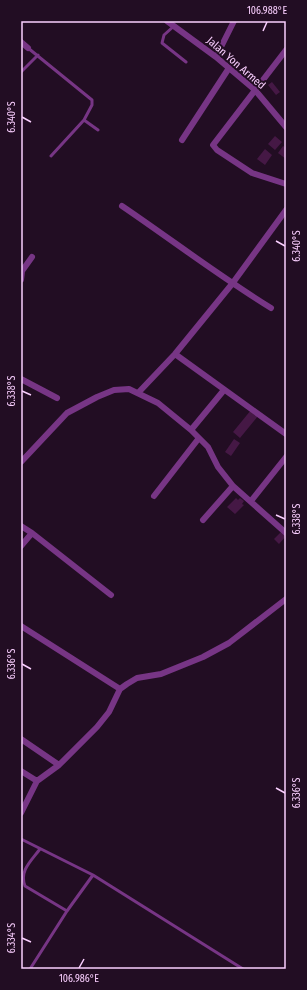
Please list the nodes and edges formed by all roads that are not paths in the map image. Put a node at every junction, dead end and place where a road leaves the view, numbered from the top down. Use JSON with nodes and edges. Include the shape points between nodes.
{"nodes":[{"id":1,"x":168,"y":21,"type":"edge"},
{"id":2,"x":234,"y":21,"type":"edge"},
{"id":3,"x":174,"y":25,"type":"junction"},
{"id":4,"x":21,"y":42,"type":"edge"},
{"id":5,"x":28,"y":48,"type":"joint"},
{"id":6,"x":286,"y":50,"type":"edge"},
{"id":7,"x":38,"y":55,"type":"junction"},
{"id":8,"x":216,"y":57,"type":"junction"},
{"id":9,"x":186,"y":62,"type":"dead end"},
{"id":10,"x":229,"y":68,"type":"junction"},
{"id":11,"x":21,"y":72,"type":"edge"},
{"id":12,"x":255,"y":90,"type":"junction"},
{"id":13,"x":84,"y":120,"type":"junction"},
{"id":14,"x":286,"y":127,"type":"edge"},
{"id":15,"x":98,"y":130,"type":"dead end"},
{"id":16,"x":182,"y":140,"type":"dead end"},
{"id":17,"x":52,"y":156,"type":"dead end"},
{"id":18,"x":286,"y":184,"type":"edge"},
{"id":19,"x":122,"y":206,"type":"dead end"},
{"id":20,"x":286,"y":210,"type":"edge"},
{"id":21,"x":32,"y":257,"type":"dead end"},
{"id":22,"x":21,"y":280,"type":"edge"},
{"id":23,"x":232,"y":284,"type":"junction"},
{"id":24,"x":271,"y":308,"type":"dead end"},
{"id":25,"x":175,"y":354,"type":"junction"},
{"id":26,"x":21,"y":379,"type":"edge"},
{"id":27,"x":224,"y":390,"type":"junction"},
{"id":28,"x":138,"y":393,"type":"junction"},
{"id":29,"x":57,"y":398,"type":"dead end"},
{"id":30,"x":191,"y":430,"type":"junction"},
{"id":31,"x":286,"y":434,"type":"edge"},
{"id":32,"x":199,"y":438,"type":"junction"},
{"id":33,"x":286,"y":457,"type":"edge"},
{"id":34,"x":21,"y":462,"type":"edge"},
{"id":35,"x":232,"y":486,"type":"junction"},
{"id":36,"x":154,"y":496,"type":"dead end"},
{"id":37,"x":251,"y":501,"type":"junction"},
{"id":38,"x":203,"y":520,"type":"dead end"},
{"id":39,"x":286,"y":522,"type":"edge"},
{"id":40,"x":21,"y":526,"type":"edge"},
{"id":41,"x":281,"y":528,"type":"junction"},
{"id":42,"x":32,"y":533,"type":"junction"},
{"id":43,"x":286,"y":533,"type":"edge"},
{"id":44,"x":21,"y":546,"type":"edge"},
{"id":45,"x":111,"y":594,"type":"dead end"},
{"id":46,"x":286,"y":599,"type":"edge"},
{"id":47,"x":21,"y":626,"type":"edge"},
{"id":48,"x":120,"y":690,"type":"junction"},
{"id":49,"x":21,"y":739,"type":"edge"},
{"id":50,"x":59,"y":765,"type":"junction"},
{"id":51,"x":21,"y":771,"type":"edge"},
{"id":52,"x":37,"y":781,"type":"junction"},
{"id":53,"x":21,"y":813,"type":"edge"},
{"id":54,"x":21,"y":839,"type":"edge"},
{"id":55,"x":40,"y":849,"type":"junction"},
{"id":56,"x":93,"y":875,"type":"junction"},
{"id":57,"x":67,"y":911,"type":"junction"},
{"id":58,"x":30,"y":969,"type":"edge"},
{"id":59,"x":243,"y":969,"type":"edge"}],
"edges":[{"from":1,"to":3,"type":"street","name":"Jalan Yon Armed"},
{"from":2,"to":8,"type":"street"},
{"from":3,"to":8,"type":"street","name":"Jalan Yon Armed"},
{"from":3,"to":9,"type":"lane","via":[[164,35],[162,43]]},
{"from":4,"to":5,"type":"street"},
{"from":5,"to":7,"type":"lane"},
{"from":6,"to":12,"type":"street"},
{"from":7,"to":11,"type":"lane"},
{"from":7,"to":13,"type":"lane","via":[[92,100]]},
{"from":8,"to":10,"type":"street","name":"Jalan Yon Armed"},
{"from":10,"to":12,"type":"street","name":"Jalan Yon Armed"},
{"from":10,"to":16,"type":"street"},
{"from":12,"to":14,"type":"street","name":"Jalan Yon Armed"},
{"from":12,"to":18,"type":"street","via":[[213,145],[252,173]]},
{"from":13,"to":15,"type":"lane"},
{"from":13,"to":17,"type":"lane"},
{"from":19,"to":23,"type":"street"},
{"from":20,"to":23,"type":"street"},
{"from":21,"to":22,"type":"street","via":[[23,270]]},
{"from":23,"to":24,"type":"street"},
{"from":23,"to":25,"type":"street"},
{"from":25,"to":27,"type":"street"},
{"from":25,"to":28,"type":"street"},
{"from":26,"to":29,"type":"street"},
{"from":27,"to":30,"type":"street"},
{"from":27,"to":31,"type":"street"},
{"from":28,"to":30,"type":"street","via":[[158,403]]},
{"from":28,"to":34,"type":"street","via":[[129,389],[114,390],[67,413]]},
{"from":30,"to":32,"type":"street"},
{"from":32,"to":35,"type":"street","via":[[208,447]]},
{"from":32,"to":36,"type":"street"},
{"from":33,"to":37,"type":"street"},
{"from":35,"to":37,"type":"street"},
{"from":35,"to":38,"type":"street"},
{"from":37,"to":41,"type":"street"},
{"from":39,"to":41,"type":"street"},
{"from":40,"to":42,"type":"street"},
{"from":41,"to":43,"type":"street"},
{"from":42,"to":44,"type":"street"},
{"from":42,"to":45,"type":"street"},
{"from":46,"to":48,"type":"street","via":[[229,643],[161,674],[137,678]]},
{"from":47,"to":48,"type":"street"},
{"from":48,"to":50,"type":"street","via":[[101,722]]},
{"from":49,"to":50,"type":"street"},
{"from":50,"to":52,"type":"street"},
{"from":51,"to":52,"type":"street"},
{"from":52,"to":53,"type":"street"},
{"from":54,"to":55,"type":"lane"},
{"from":55,"to":56,"type":"lane"},
{"from":55,"to":57,"type":"lane","via":[[23,872],[26,886]]},
{"from":56,"to":57,"type":"lane"},
{"from":56,"to":59,"type":"lane"},
{"from":57,"to":58,"type":"lane"}]}
